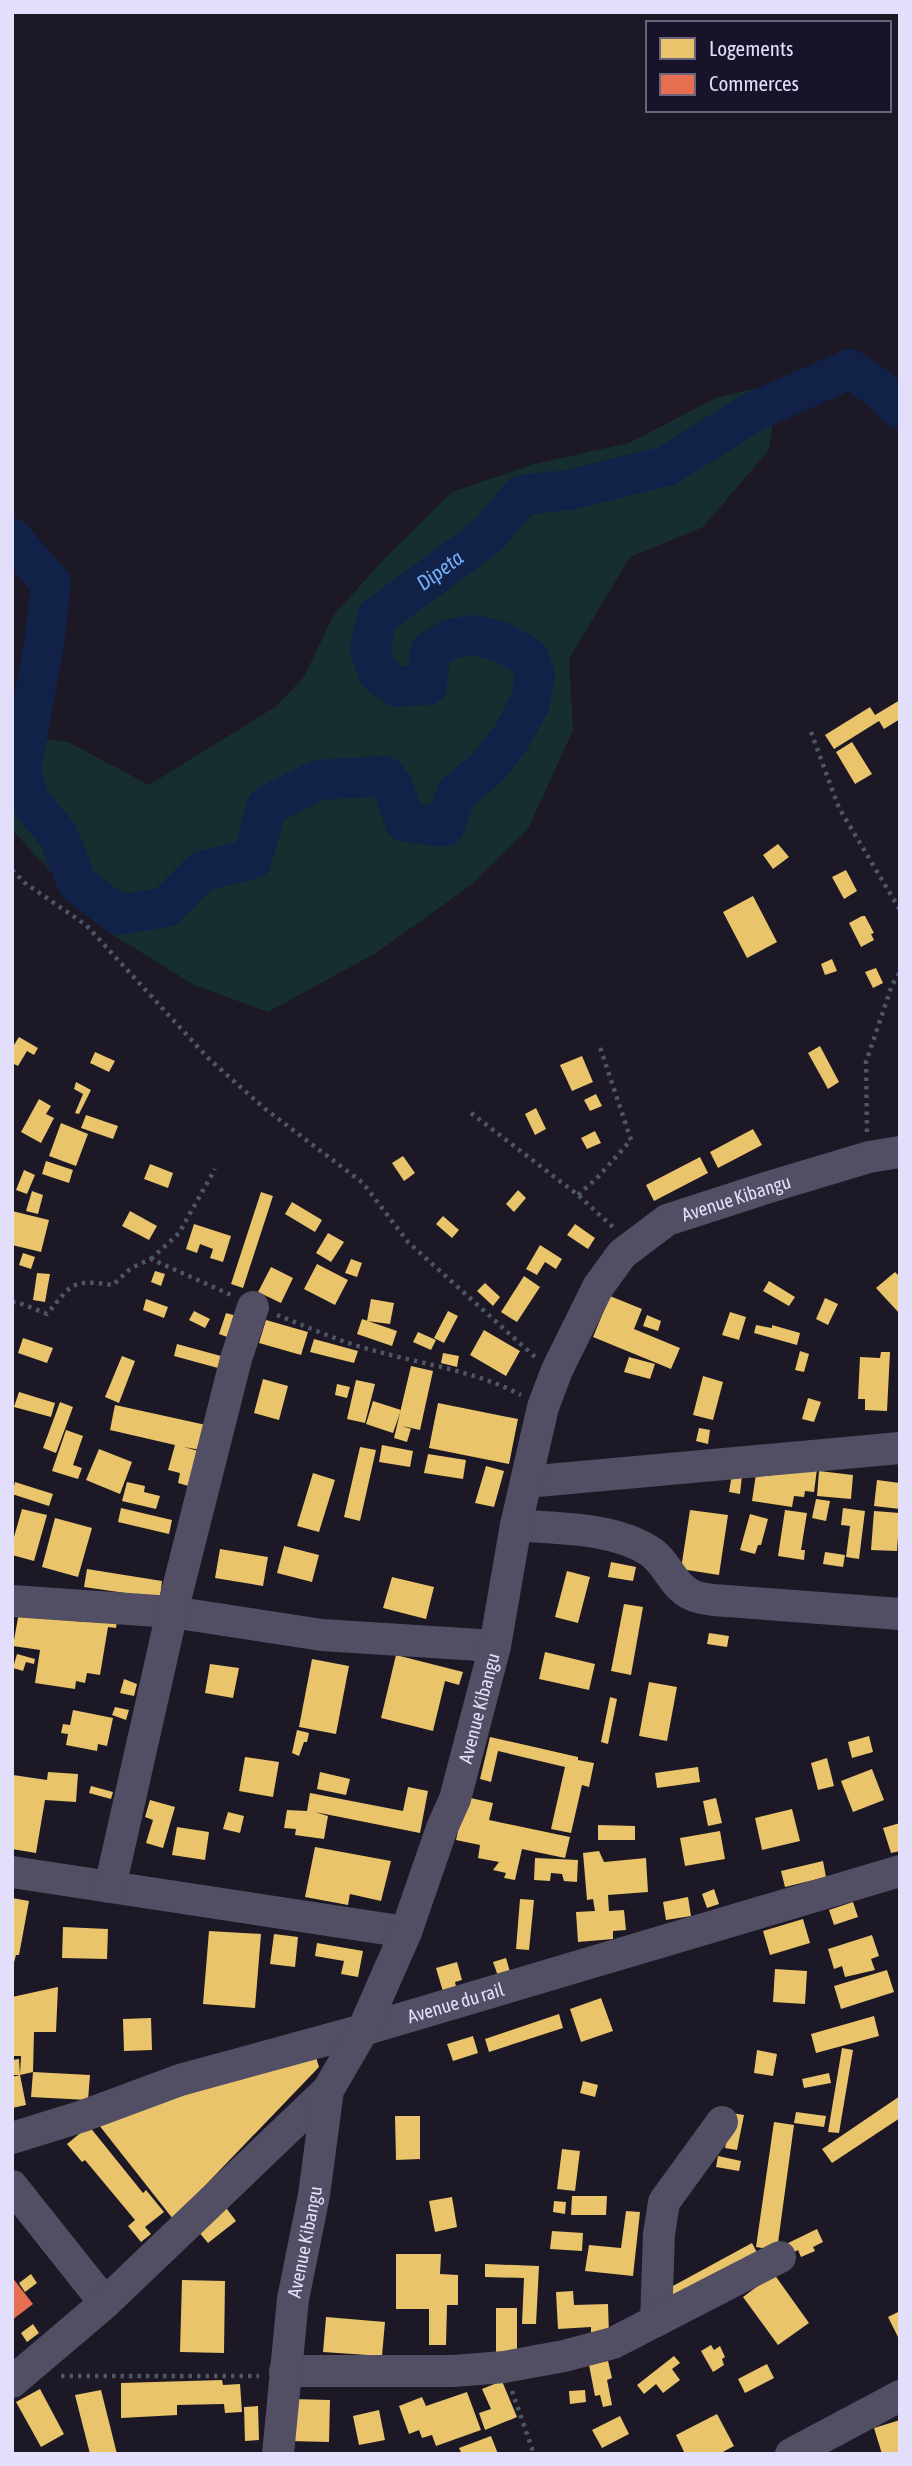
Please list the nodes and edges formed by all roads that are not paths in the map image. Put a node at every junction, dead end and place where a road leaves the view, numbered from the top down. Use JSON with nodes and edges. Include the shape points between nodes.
{"nodes":[{"id":1,"x":900,"y":1152,"type":"edge"},
{"id":2,"x":253,"y":1307,"type":"dead end"},
{"id":3,"x":900,"y":1448,"type":"edge"},
{"id":4,"x":526,"y":1482,"type":"junction"},
{"id":5,"x":516,"y":1525,"type":"junction"},
{"id":6,"x":12,"y":1601,"type":"edge"},
{"id":7,"x":172,"y":1612,"type":"junction"},
{"id":8,"x":900,"y":1614,"type":"edge"},
{"id":9,"x":495,"y":1646,"type":"junction"},
{"id":10,"x":900,"y":1871,"type":"edge"},
{"id":11,"x":12,"y":1872,"type":"edge"},
{"id":12,"x":110,"y":1887,"type":"junction"},
{"id":13,"x":406,"y":1932,"type":"junction"},
{"id":14,"x":363,"y":2030,"type":"junction"},
{"id":15,"x":328,"y":2090,"type":"junction"},
{"id":16,"x":722,"y":2122,"type":"dead end"},
{"id":17,"x":12,"y":2137,"type":"edge"},
{"id":18,"x":12,"y":2186,"type":"edge"},
{"id":19,"x":780,"y":2257,"type":"dead end"},
{"id":20,"x":105,"y":2303,"type":"junction"},
{"id":21,"x":656,"y":2321,"type":"junction"},
{"id":22,"x":284,"y":2373,"type":"junction"},
{"id":23,"x":12,"y":2382,"type":"edge"},
{"id":24,"x":900,"y":2396,"type":"edge"},
{"id":25,"x":278,"y":2454,"type":"edge"},
{"id":26,"x":791,"y":2454,"type":"edge"}],
"edges":[{"from":1,"to":4,"type":"street","name":"Avenue Kibangu","via":[[869,1157],[667,1220],[622,1254],[598,1287],[557,1370],[543,1407]]},
{"from":2,"to":7,"type":"street"},
{"from":3,"to":4,"type":"street"},
{"from":4,"to":5,"type":"street","name":"Avenue Kibangu"},
{"from":5,"to":8,"type":"street","via":[[609,1534],[629,1541],[650,1550],[676,1584],[692,1595],[713,1600]]},
{"from":5,"to":9,"type":"street","name":"Avenue Kibangu"},
{"from":6,"to":7,"type":"street"},
{"from":7,"to":9,"type":"street","via":[[322,1635]]},
{"from":7,"to":12,"type":"street"},
{"from":9,"to":13,"type":"street","name":"Avenue Kibangu","via":[[456,1799]]},
{"from":10,"to":14,"type":"street","name":"Avenue du rail"},
{"from":11,"to":12,"type":"street"},
{"from":12,"to":13,"type":"street"},
{"from":13,"to":14,"type":"street","name":"Avenue Kibangu"},
{"from":14,"to":15,"type":"street","name":"Avenue Kibangu"},
{"from":14,"to":17,"type":"street","name":"Avenue du rail","via":[[180,2080]]},
{"from":15,"to":20,"type":"street"},
{"from":15,"to":22,"type":"street","name":"Avenue Kibangu"},
{"from":16,"to":21,"type":"street","via":[[664,2202]]},
{"from":18,"to":20,"type":"street"},
{"from":19,"to":21,"type":"street"},
{"from":20,"to":23,"type":"street"},
{"from":21,"to":22,"type":"street","via":[[613,2343],[504,2367]]},
{"from":22,"to":25,"type":"street","name":"Avenue Kibangu"},
{"from":24,"to":26,"type":"street"}]}
